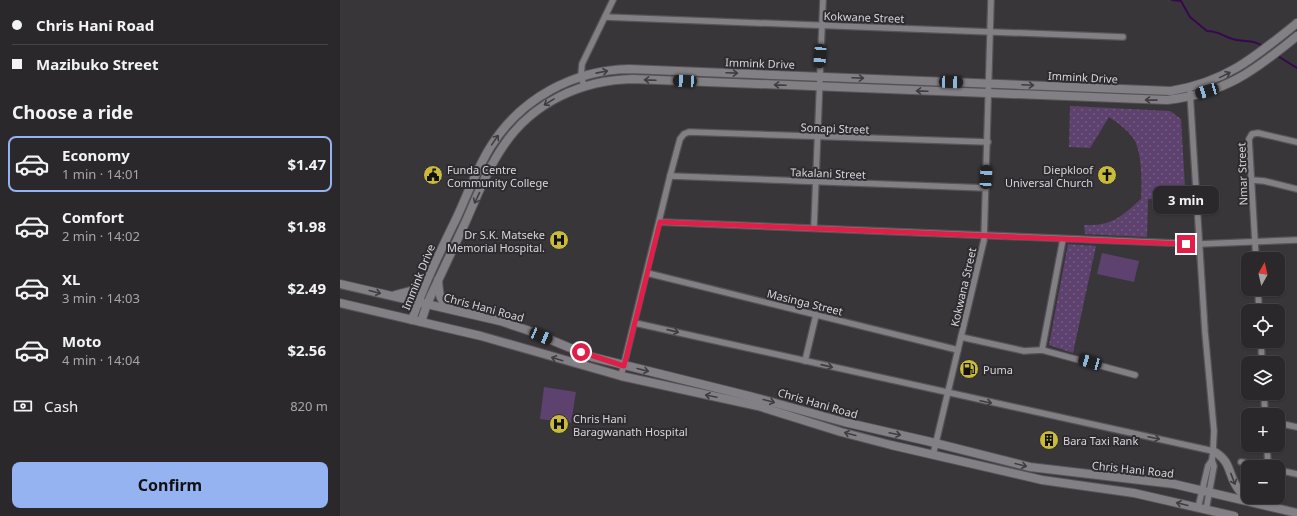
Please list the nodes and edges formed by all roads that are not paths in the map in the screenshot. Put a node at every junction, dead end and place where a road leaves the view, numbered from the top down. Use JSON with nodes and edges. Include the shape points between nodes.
{"nodes":[{"id":1,"x":613,"y":0,"type":"edge"},
{"id":2,"x":823,"y":0,"type":"edge"},
{"id":3,"x":991,"y":0,"type":"edge"},
{"id":4,"x":605,"y":17,"type":"junction"},
{"id":5,"x":1297,"y":23,"type":"edge"},
{"id":6,"x":822,"y":26,"type":"junction"},
{"id":7,"x":991,"y":32,"type":"junction"},
{"id":8,"x":1123,"y":37,"type":"dead end"},
{"id":9,"x":1296,"y":37,"type":"edge"},
{"id":10,"x":581,"y":76,"type":"junction"},
{"id":11,"x":819,"y":77,"type":"junction"},
{"id":12,"x":989,"y":84,"type":"junction"},
{"id":13,"x":584,"y":86,"type":"junction"},
{"id":14,"x":819,"y":86,"type":"junction"},
{"id":15,"x":1189,"y":92,"type":"junction"},
{"id":16,"x":989,"y":94,"type":"junction"},
{"id":17,"x":818,"y":137,"type":"junction"},
{"id":18,"x":988,"y":142,"type":"junction"},
{"id":19,"x":1297,"y":142,"type":"edge"},
{"id":20,"x":670,"y":176,"type":"junction"},
{"id":21,"x":1252,"y":180,"type":"junction"},
{"id":22,"x":816,"y":182,"type":"junction"},
{"id":23,"x":986,"y":188,"type":"junction"},
{"id":24,"x":1297,"y":189,"type":"edge"},
{"id":25,"x":660,"y":222,"type":"junction"},
{"id":26,"x":814,"y":227,"type":"junction"},
{"id":27,"x":984,"y":235,"type":"junction"},
{"id":28,"x":1063,"y":239,"type":"junction"},
{"id":29,"x":1297,"y":240,"type":"edge"},
{"id":30,"x":1255,"y":242,"type":"junction"},
{"id":31,"x":1199,"y":244,"type":"junction"},
{"id":32,"x":1256,"y":252,"type":"edge"},
{"id":33,"x":647,"y":273,"type":"junction"},
{"id":34,"x":428,"y":277,"type":"junction"},
{"id":35,"x":438,"y":280,"type":"junction"},
{"id":36,"x":340,"y":284,"type":"edge"},
{"id":37,"x":391,"y":295,"type":"junction"},
{"id":38,"x":418,"y":302,"type":"junction"},
{"id":39,"x":340,"y":303,"type":"edge"},
{"id":40,"x":427,"y":304,"type":"junction"},
{"id":41,"x":454,"y":311,"type":"junction"},
{"id":42,"x":816,"y":315,"type":"junction"},
{"id":43,"x":416,"y":321,"type":"junction"},
{"id":44,"x":635,"y":322,"type":"junction"},
{"id":45,"x":961,"y":338,"type":"junction"},
{"id":46,"x":958,"y":350,"type":"junction"},
{"id":47,"x":1042,"y":350,"type":"junction"},
{"id":48,"x":805,"y":360,"type":"junction"},
{"id":49,"x":624,"y":366,"type":"junction"},
{"id":50,"x":1135,"y":374,"type":"dead end"},
{"id":51,"x":621,"y":376,"type":"junction"},
{"id":52,"x":948,"y":393,"type":"junction"},
{"id":53,"x":1285,"y":423,"type":"edge"},
{"id":54,"x":1297,"y":426,"type":"edge"},
{"id":55,"x":936,"y":443,"type":"junction"},
{"id":56,"x":1213,"y":451,"type":"junction"},
{"id":57,"x":933,"y":455,"type":"junction"},
{"id":58,"x":979,"y":465,"type":"junction"},
{"id":59,"x":1285,"y":471,"type":"edge"},
{"id":60,"x":1297,"y":474,"type":"edge"},
{"id":61,"x":1206,"y":492,"type":"junction"},
{"id":62,"x":1241,"y":492,"type":"edge"},
{"id":63,"x":1241,"y":499,"type":"edge"},
{"id":64,"x":1262,"y":504,"type":"edge"},
{"id":65,"x":1198,"y":508,"type":"junction"},
{"id":66,"x":1206,"y":510,"type":"junction"},
{"id":67,"x":1297,"y":513,"type":"edge"},
{"id":68,"x":1234,"y":516,"type":"edge"}],
"edges":[{"from":1,"to":4,"type":"street"},
{"from":2,"to":6,"type":"street"},
{"from":3,"to":7,"type":"street","name":"Kokwana Street"},
{"from":4,"to":6,"type":"street","name":"Kokwane Street"},
{"from":4,"to":10,"type":"street","via":[[582,64]]},
{"from":15,"to":5,"type":"main road","name":"Immink Drive","one_way":true,"via":[[1239,68]]},
{"from":6,"to":7,"type":"street","name":"Kokwane Street"},
{"from":6,"to":11,"type":"street"},
{"from":7,"to":8,"type":"street","name":"Kokwane Street"},
{"from":7,"to":12,"type":"street","name":"Kokwana Street"},
{"from":9,"to":15,"type":"main road","name":"Immink Drive","via":[[1249,73],[1234,81]]},
{"from":10,"to":11,"type":"main road","name":"Immink Drive","one_way":true,"via":[[629,69]]},
{"from":10,"to":13,"type":"street"},
{"from":34,"to":10,"type":"main road","name":"Immink Drive","one_way":true,"via":[[476,174],[497,138],[518,113],[536,99]]},
{"from":11,"to":12,"type":"main road","name":"Immink Drive","one_way":true},
{"from":11,"to":14,"type":"street"},
{"from":12,"to":15,"type":"main road","name":"Immink Drive","one_way":true},
{"from":12,"to":16,"type":"street","name":"Kokwana Street"},
{"from":14,"to":13,"type":"main road","name":"Immink Drive","one_way":true,"via":[[634,79],[611,80]]},
{"from":13,"to":35,"type":"main road","name":"Immink Drive","one_way":true,"via":[[560,96],[536,111],[504,144]]},
{"from":16,"to":14,"type":"main road","name":"Immink Drive","one_way":true},
{"from":14,"to":17,"type":"street"},
{"from":15,"to":16,"type":"main road","name":"Immink Drive","one_way":true,"via":[[1153,100]]},
{"from":15,"to":31,"type":"street"},
{"from":16,"to":18,"type":"street","name":"Kokwana Street"},
{"from":17,"to":18,"type":"street","name":"Sonapi Street"},
{"from":17,"to":20,"type":"street","name":"Sonapi Street","via":[[689,132],[682,136]]},
{"from":17,"to":22,"type":"street"},
{"from":18,"to":23,"type":"street","name":"Kokwana Street"},
{"from":19,"to":21,"type":"street","name":"Nmar Street","via":[[1258,133],[1252,134],[1249,138]]},
{"from":20,"to":22,"type":"street","name":"Takalani Street"},
{"from":20,"to":25,"type":"street"},
{"from":21,"to":24,"type":"street"},
{"from":21,"to":30,"type":"street","name":"Nmar Street"},
{"from":22,"to":23,"type":"street","name":"Takalani Street"},
{"from":22,"to":26,"type":"street"},
{"from":23,"to":27,"type":"street","name":"Kokwana Street"},
{"from":25,"to":26,"type":"street"},
{"from":25,"to":33,"type":"street"},
{"from":26,"to":27,"type":"street"},
{"from":27,"to":28,"type":"street"},
{"from":27,"to":45,"type":"street","name":"Kokwana Street"},
{"from":28,"to":31,"type":"street"},
{"from":28,"to":47,"type":"street"},
{"from":29,"to":30,"type":"street"},
{"from":30,"to":31,"type":"street"},
{"from":30,"to":32,"type":"street","name":"Nmar Street"},
{"from":31,"to":56,"type":"street","via":[[1214,431]]},
{"from":33,"to":42,"type":"street","name":"Masinga Street"},
{"from":33,"to":44,"type":"street"},
{"from":34,"to":37,"type":"main road","via":[[418,288]]},
{"from":34,"to":38,"type":"main road","name":"Immink Drive"},
{"from":35,"to":40,"type":"main road","name":"Immink Drive"},
{"from":35,"to":41,"type":"main road","via":[[442,301]]},
{"from":36,"to":37,"type":"main road","name":"Chris Hani Road","one_way":true},
{"from":37,"to":38,"type":"main road","name":"Chris Hani Road"},
{"from":38,"to":40,"type":"main road","name":"Chris Hani Road"},
{"from":38,"to":43,"type":"main road","name":"Immink Drive"},
{"from":39,"to":43,"type":"main road","name":"Chris Hani Road"},
{"from":40,"to":41,"type":"main road","name":"Chris Hani Road"},
{"from":40,"to":43,"type":"main road","name":"Immink Drive"},
{"from":41,"to":49,"type":"main road","name":"Chris Hani Road","via":[[500,321],[592,357]]},
{"from":42,"to":46,"type":"street","name":"Masinga Street"},
{"from":42,"to":48,"type":"street"},
{"from":51,"to":43,"type":"main road","name":"Chris Hani Road","one_way":true,"via":[[481,336]]},
{"from":44,"to":48,"type":"street","one_way":true},
{"from":44,"to":49,"type":"street"},
{"from":45,"to":46,"type":"street","name":"Kokwana Street"},
{"from":45,"to":47,"type":"street","via":[[1024,351]]},
{"from":46,"to":52,"type":"street","name":"Kokwana Street"},
{"from":47,"to":50,"type":"street"},
{"from":48,"to":52,"type":"street","one_way":true},
{"from":49,"to":51,"type":"street"},
{"from":49,"to":55,"type":"main road","name":"Chris Hani Road","one_way":true,"via":[[760,398],[828,419]]},
{"from":57,"to":51,"type":"main road","name":"Chris Hani Road","one_way":true,"via":[[841,432],[758,406]]},
{"from":52,"to":55,"type":"street","name":"Kokwana Street"},
{"from":52,"to":56,"type":"street","one_way":true},
{"from":53,"to":54,"type":"street"},
{"from":55,"to":57,"type":"street","name":"Kokwana Street"},
{"from":55,"to":58,"type":"main road","via":[[942,452]]},
{"from":55,"to":61,"type":"main road","name":"Chris Hani Road","one_way":true,"via":[[1041,469],[1174,484]]},
{"from":56,"to":61,"type":"street","via":[[1208,466]]},
{"from":56,"to":62,"type":"main road","one_way":true,"via":[[1226,460]]},
{"from":57,"to":58,"type":"main road","name":"Chris Hani Road"},
{"from":65,"to":58,"type":"main road","name":"Chris Hani Road","one_way":true,"via":[[1134,493],[1055,483]]},
{"from":59,"to":60,"type":"street"},
{"from":61,"to":63,"type":"main road","name":"Chris Hani Road"},
{"from":61,"to":65,"type":"street"},
{"from":61,"to":66,"type":"street"},
{"from":64,"to":67,"type":"main road","name":"Chris Hani Road"},
{"from":65,"to":66,"type":"main road","name":"Chris Hani Road"},
{"from":66,"to":68,"type":"main road","name":"Chris Hani Road"}]}
